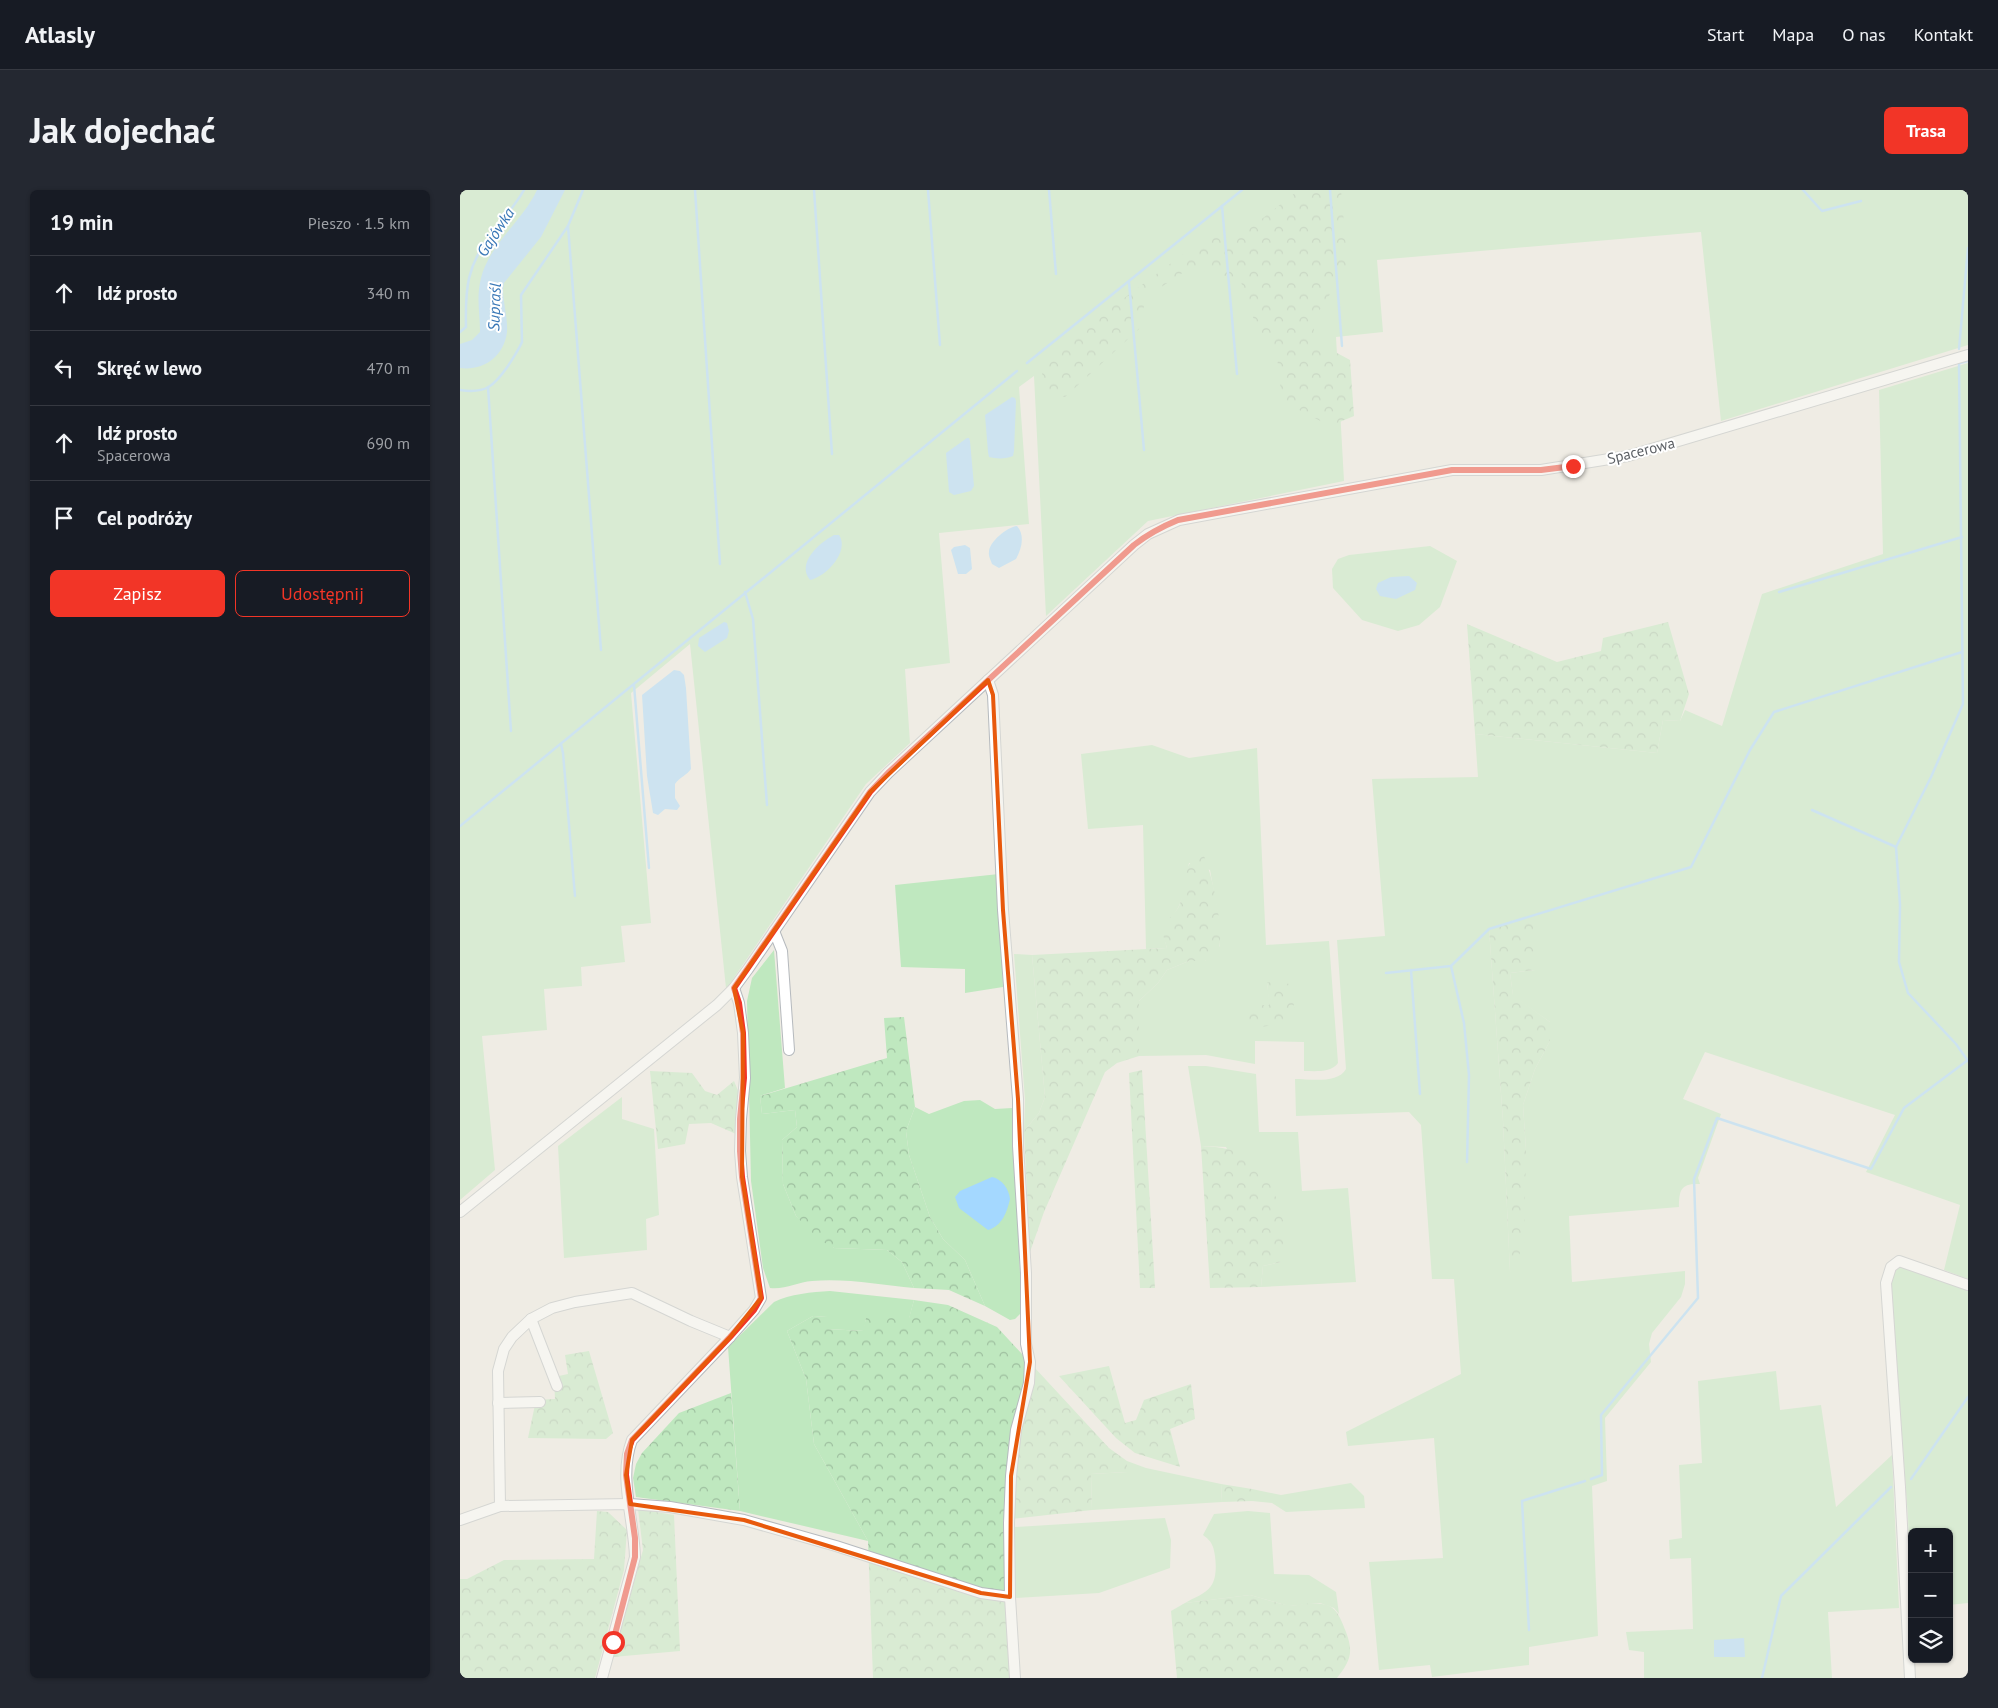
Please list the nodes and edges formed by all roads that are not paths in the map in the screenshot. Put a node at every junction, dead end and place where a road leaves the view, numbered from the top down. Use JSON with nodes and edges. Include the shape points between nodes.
{"nodes":[{"id":1,"x":1968,"y":355,"type":"edge"},
{"id":2,"x":988,"y":680,"type":"junction"},
{"id":3,"x":774,"y":931,"type":"junction"},
{"id":4,"x":734,"y":988,"type":"junction"},
{"id":5,"x":789,"y":1050,"type":"dead end"},
{"id":6,"x":460,"y":1212,"type":"edge"},
{"id":7,"x":1968,"y":1285,"type":"edge"},
{"id":8,"x":531,"y":1319,"type":"junction"},
{"id":9,"x":730,"y":1337,"type":"junction"},
{"id":10,"x":557,"y":1386,"type":"dead end"},
{"id":11,"x":540,"y":1402,"type":"dead end"},
{"id":12,"x":498,"y":1403,"type":"junction"},
{"id":13,"x":630,"y":1504,"type":"junction"},
{"id":14,"x":500,"y":1506,"type":"junction"},
{"id":15,"x":460,"y":1520,"type":"edge"},
{"id":16,"x":1010,"y":1597,"type":"junction"},
{"id":17,"x":602,"y":1678,"type":"edge"},
{"id":18,"x":1014,"y":1678,"type":"edge"},
{"id":19,"x":1910,"y":1678,"type":"edge"}],
"edges":[{"from":1,"to":2,"type":"street","name":"Spacerowa","via":[[1628,456],[1541,470],[1452,470],[1178,520],[1148,534],[1134,545]]},
{"from":2,"to":3,"type":"street","name":"Spacerowa","via":[[870,792]]},
{"from":2,"to":16,"type":"street","via":[[993,695],[1003,910],[1018,1099],[1026,1344],[1030,1362],[1029,1383],[1016,1430],[1011,1476]]},
{"from":3,"to":4,"type":"street","name":"Spacerowa"},
{"from":3,"to":5,"type":"street","via":[[782,951]]},
{"from":4,"to":6,"type":"street","name":"Spacerowa"},
{"from":4,"to":9,"type":"street","via":[[743,1033],[742,1177],[761,1298]]},
{"from":7,"to":19,"type":"street","via":[[1899,1261],[1891,1267],[1886,1283]]},
{"from":8,"to":9,"type":"street","via":[[552,1308],[575,1302],[632,1293]]},
{"from":8,"to":10,"type":"street"},
{"from":8,"to":12,"type":"street","via":[[504,1349],[498,1371]]},
{"from":9,"to":13,"type":"street","via":[[632,1440],[627,1454],[626,1475]]},
{"from":11,"to":12,"type":"street"},
{"from":12,"to":14,"type":"street"},
{"from":13,"to":14,"type":"street"},
{"from":13,"to":16,"type":"street","via":[[670,1507],[744,1520],[981,1593]]},
{"from":13,"to":17,"type":"street","via":[[635,1557]]},
{"from":14,"to":15,"type":"street"},
{"from":16,"to":18,"type":"street"}]}
